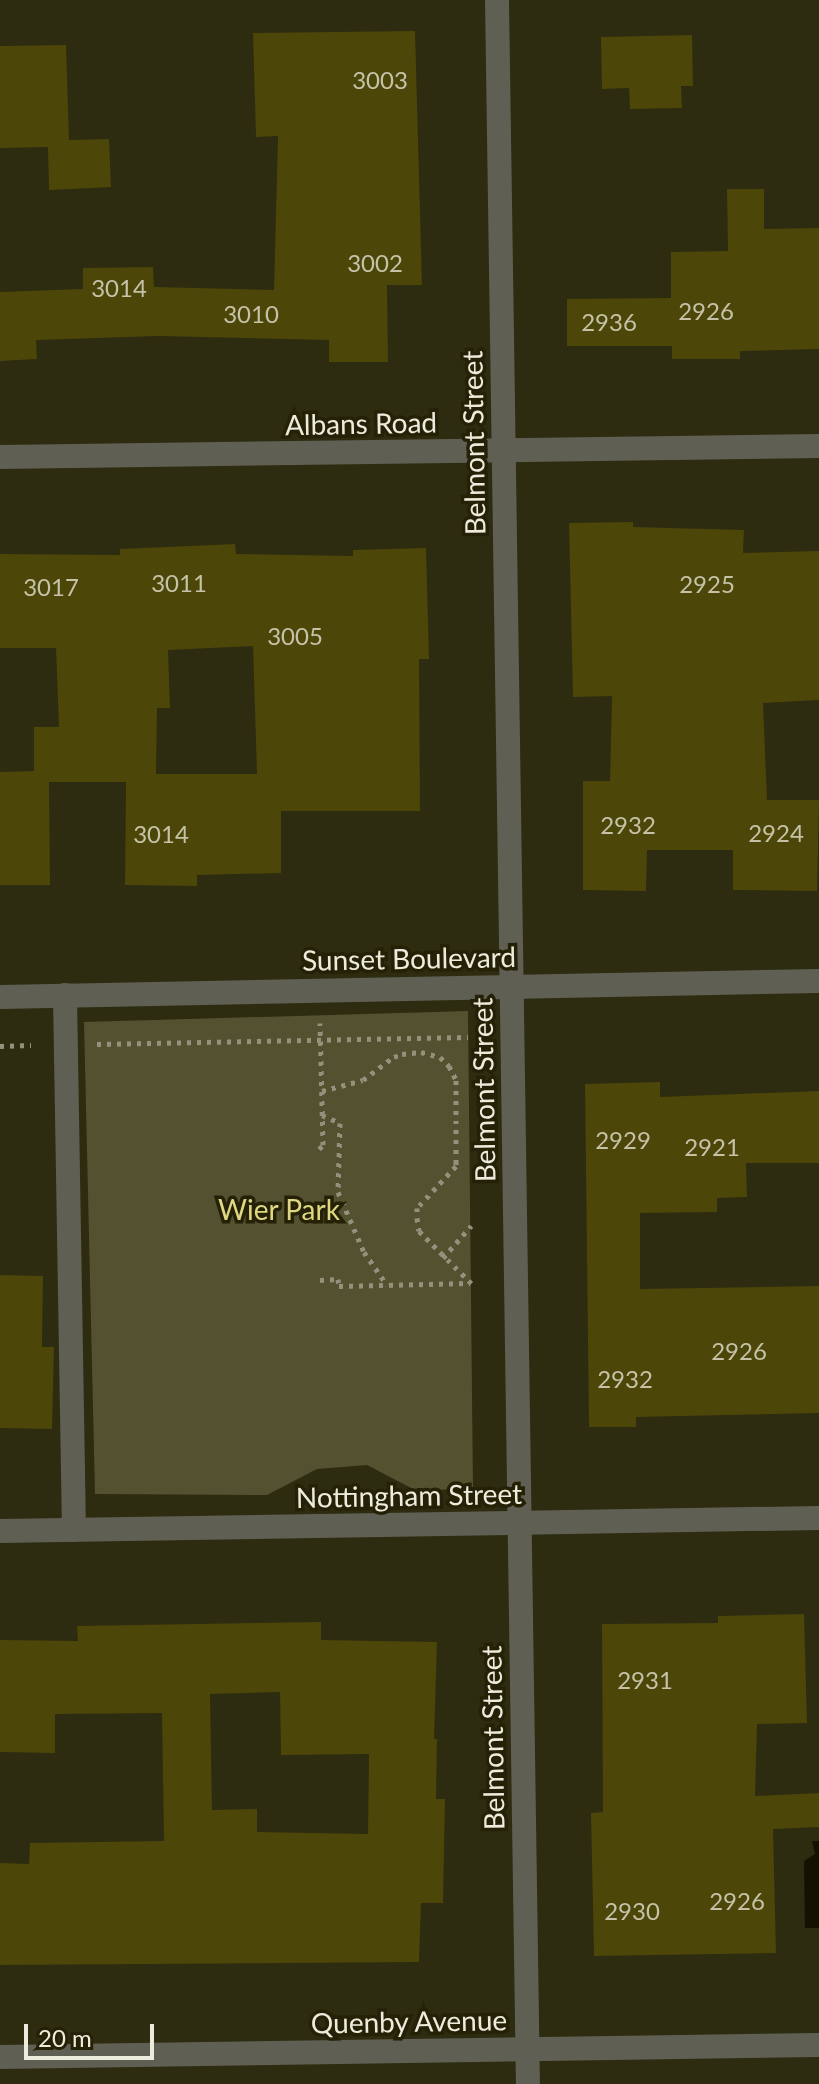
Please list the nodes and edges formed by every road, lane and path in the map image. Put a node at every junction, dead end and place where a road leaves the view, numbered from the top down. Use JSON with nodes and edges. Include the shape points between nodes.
{"nodes":[{"id":1,"x":497,"y":0,"type":"edge"},
{"id":2,"x":819,"y":446,"type":"edge"},
{"id":3,"x":503,"y":451,"type":"junction"},
{"id":4,"x":0,"y":457,"type":"edge"},
{"id":5,"x":819,"y":981,"type":"edge"},
{"id":6,"x":512,"y":985,"type":"junction"},
{"id":7,"x":319,"y":990,"type":"junction"},
{"id":8,"x":65,"y":995,"type":"junction"},
{"id":9,"x":0,"y":997,"type":"edge"},
{"id":10,"x":468,"y":1037,"type":"dead end"},
{"id":11,"x":320,"y":1039,"type":"junction"},
{"id":12,"x":66,"y":1044,"type":"junction"},
{"id":13,"x":0,"y":1046,"type":"edge"},
{"id":14,"x":322,"y":1091,"type":"junction"},
{"id":15,"x":322,"y":1115,"type":"junction"},
{"id":16,"x":319,"y":1149,"type":"dead end"},
{"id":17,"x":471,"y":1226,"type":"dead end"},
{"id":18,"x":443,"y":1258,"type":"junction"},
{"id":19,"x":320,"y":1280,"type":"dead end"},
{"id":20,"x":387,"y":1285,"type":"junction"},
{"id":21,"x":819,"y":1518,"type":"edge"},
{"id":22,"x":519,"y":1523,"type":"junction"},
{"id":23,"x":74,"y":1530,"type":"junction"},
{"id":24,"x":0,"y":1531,"type":"edge"},
{"id":25,"x":819,"y":2045,"type":"edge"},
{"id":26,"x":527,"y":2050,"type":"junction"},
{"id":27,"x":0,"y":2057,"type":"edge"},
{"id":28,"x":528,"y":2084,"type":"edge"}],
"edges":[{"from":1,"to":3,"type":"street","name":"Belmont Street"},
{"from":2,"to":3,"type":"street","name":"Albans Road"},
{"from":3,"to":4,"type":"street","name":"Albans Road"},
{"from":3,"to":6,"type":"street","name":"Belmont Street"},
{"from":5,"to":6,"type":"street","name":"Sunset Boulevard"},
{"from":6,"to":7,"type":"street","name":"Sunset Boulevard"},
{"from":6,"to":22,"type":"street","name":"Belmont Street"},
{"from":7,"to":8,"type":"street","name":"Sunset Boulevard"},
{"from":7,"to":11,"type":"path"},
{"from":8,"to":9,"type":"street","name":"Sunset Boulevard"},
{"from":8,"to":12,"type":"street"},
{"from":10,"to":11,"type":"path"},
{"from":11,"to":12,"type":"path"},
{"from":11,"to":14,"type":"path"},
{"from":12,"to":13,"type":"path"},
{"from":12,"to":23,"type":"street"},
{"from":14,"to":15,"type":"path"},
{"from":14,"to":18,"type":"path","via":[[363,1080],[402,1054],[421,1052],[440,1057],[449,1066],[456,1080],[456,1166],[417,1208],[419,1231]]},
{"from":15,"to":16,"type":"path"},
{"from":15,"to":20,"type":"path","via":[[340,1123],[338,1192],[364,1252]]},
{"from":17,"to":18,"type":"path"},
{"from":18,"to":20,"type":"path","via":[[471,1283]]},
{"from":19,"to":20,"type":"path","via":[[338,1279],[339,1286]]},
{"from":21,"to":22,"type":"street","name":"Nottingham Street"},
{"from":22,"to":23,"type":"street","name":"Nottingham Street"},
{"from":22,"to":26,"type":"street","name":"Belmont Street"},
{"from":23,"to":24,"type":"street","name":"Nottingham Street"},
{"from":25,"to":26,"type":"street","name":"Quenby Avenue"},
{"from":26,"to":27,"type":"street","name":"Quenby Avenue"},
{"from":26,"to":28,"type":"street","name":"Belmont Street"}]}
